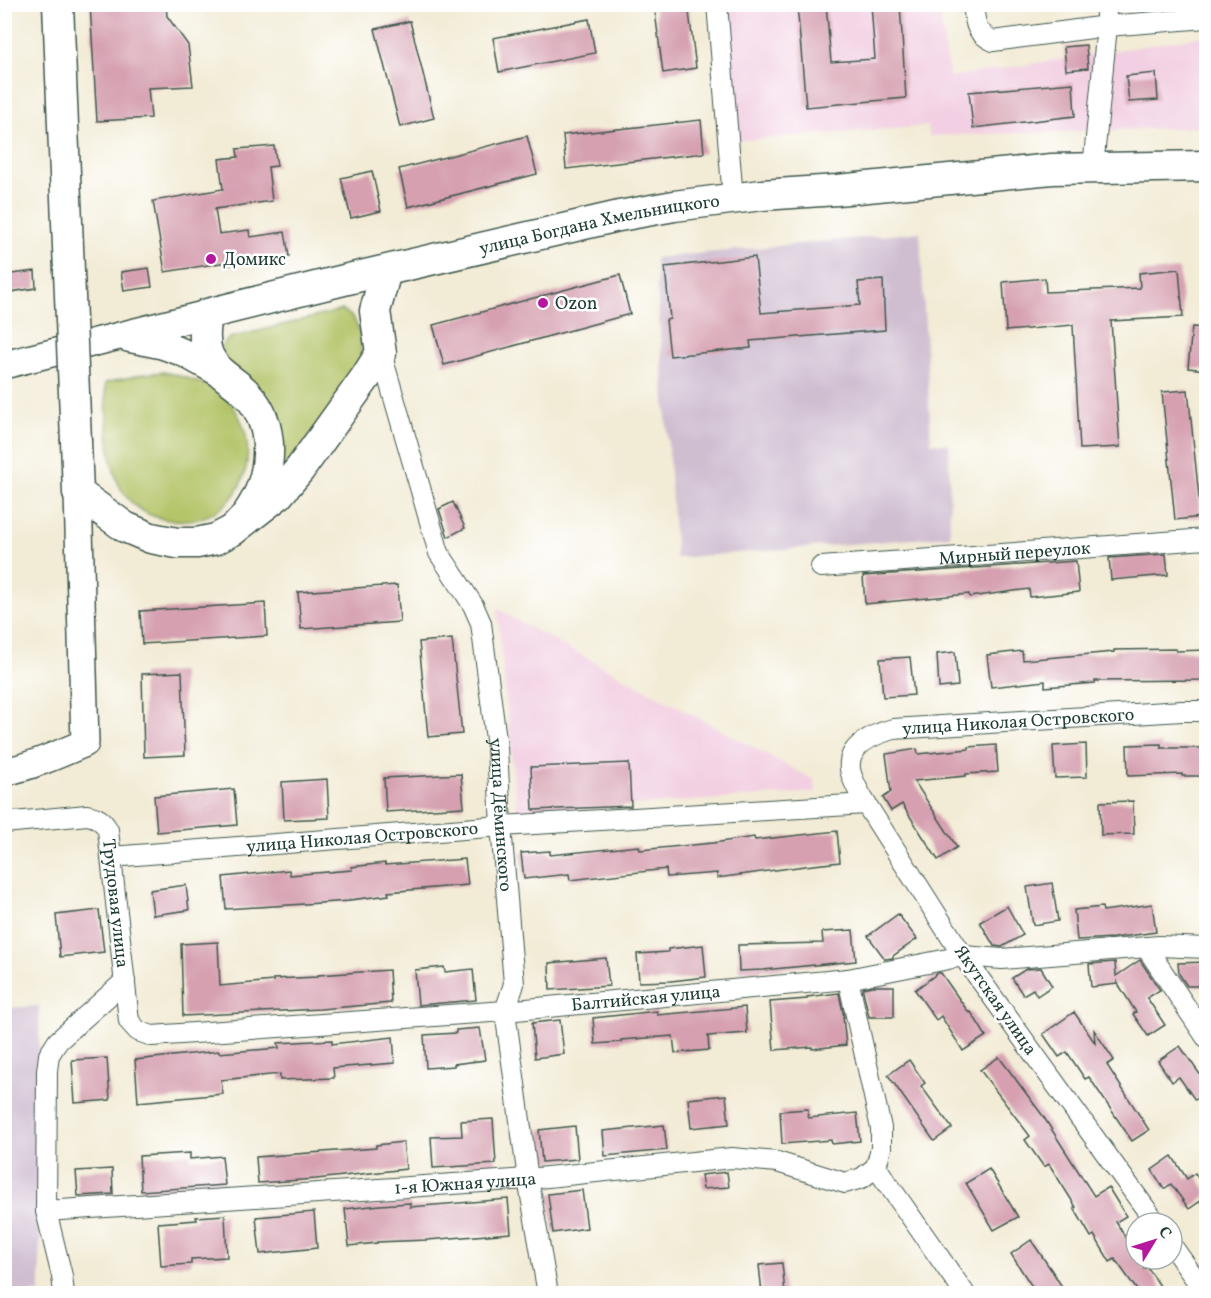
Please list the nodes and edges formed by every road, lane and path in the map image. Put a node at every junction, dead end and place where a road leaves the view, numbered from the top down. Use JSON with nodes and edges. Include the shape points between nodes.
{"nodes":[{"id":1,"x":58,"y":4,"type":"edge"},
{"id":2,"x":717,"y":4,"type":"edge"},
{"id":3,"x":973,"y":4,"type":"edge"},
{"id":4,"x":1105,"y":4,"type":"edge"},
{"id":5,"x":1206,"y":18,"type":"edge"},
{"id":6,"x":1107,"y":26,"type":"junction"},
{"id":7,"x":1206,"y":166,"type":"edge"},
{"id":8,"x":1093,"y":168,"type":"junction"},
{"id":9,"x":733,"y":199,"type":"junction"},
{"id":10,"x":386,"y":271,"type":"junction"},
{"id":11,"x":207,"y":315,"type":"junction"},
{"id":12,"x":118,"y":337,"type":"junction"},
{"id":13,"x":381,"y":353,"type":"junction"},
{"id":14,"x":4,"y":364,"type":"edge"},
{"id":15,"x":218,"y":372,"type":"junction"},
{"id":16,"x":78,"y":493,"type":"junction"},
{"id":17,"x":233,"y":530,"type":"junction"},
{"id":18,"x":1206,"y":539,"type":"edge"},
{"id":19,"x":821,"y":567,"type":"dead end"},
{"id":20,"x":1206,"y":711,"type":"edge"},
{"id":21,"x":850,"y":769,"type":"joint"},
{"id":22,"x":4,"y":772,"type":"edge"},
{"id":23,"x":866,"y":804,"type":"junction"},
{"id":24,"x":4,"y":823,"type":"edge"},
{"id":25,"x":501,"y":826,"type":"junction"},
{"id":26,"x":111,"y":857,"type":"junction"},
{"id":27,"x":1146,"y":947,"type":"junction"},
{"id":28,"x":1206,"y":948,"type":"edge"},
{"id":29,"x":963,"y":956,"type":"junction"},
{"id":30,"x":848,"y":979,"type":"junction"},
{"id":31,"x":125,"y":981,"type":"junction"},
{"id":32,"x":505,"y":1011,"type":"junction"},
{"id":33,"x":1206,"y":1037,"type":"edge"},
{"id":34,"x":876,"y":1167,"type":"junction"},
{"id":35,"x":528,"y":1179,"type":"junction"},
{"id":36,"x":46,"y":1211,"type":"junction"},
{"id":37,"x":1146,"y":1211,"type":"edge"},
{"id":38,"x":1184,"y":1263,"type":"edge"},
{"id":39,"x":64,"y":1293,"type":"edge"},
{"id":40,"x":548,"y":1293,"type":"edge"},
{"id":41,"x":965,"y":1293,"type":"edge"},
{"id":42,"x":1206,"y":1293,"type":"edge"}],
"edges":[{"from":1,"to":16,"type":"main road","bridge":true},
{"from":2,"to":9,"type":"street"},
{"from":3,"to":6,"type":"street","via":[[977,29],[993,41]]},
{"from":4,"to":6,"type":"street"},
{"from":5,"to":6,"type":"street"},
{"from":6,"to":8,"type":"street"},
{"from":7,"to":8,"type":"main road","name":"улица Богдана Хмельницкого"},
{"from":8,"to":9,"type":"main road","name":"улица Богдана Хмельницкого"},
{"from":9,"to":10,"type":"main road","name":"улица Богдана Хмельницкого","via":[[619,216]]},
{"from":10,"to":11,"type":"main road","name":"улица Богдана Хмельницкого"},
{"from":10,"to":13,"type":"main road","via":[[375,310]]},
{"from":11,"to":12,"type":"main road","name":"улица Богдана Хмельницкого"},
{"from":11,"to":15,"type":"main road","via":[[206,349]]},
{"from":12,"to":14,"type":"main road","name":"улица Богдана Хмельницкого"},
{"from":12,"to":15,"type":"main road","via":[[162,345]]},
{"from":13,"to":17,"type":"main road","via":[[300,469],[278,495]]},
{"from":13,"to":25,"type":"street","name":"улица Дёминского","via":[[439,553],[481,622],[497,747]]},
{"from":15,"to":17,"type":"main road","via":[[248,395],[267,431],[269,453],[259,495]]},
{"from":16,"to":17,"type":"main road","via":[[125,527],[151,538],[197,543]]},
{"from":16,"to":22,"type":"main road","via":[[85,743],[37,764]]},
{"from":18,"to":19,"type":"street","name":"Мирный переулок"},
{"from":20,"to":21,"type":"street","name":"улица Николая Островского","via":[[893,729],[863,742],[853,754]]},
{"from":21,"to":23,"type":"street","name":"Якутская улица"},
{"from":23,"to":25,"type":"street","name":"улица Николая Островского"},
{"from":23,"to":29,"type":"street","name":"Якутская улица"},
{"from":24,"to":26,"type":"street","name":"Трудовая улица","via":[[93,816],[108,830]]},
{"from":25,"to":26,"type":"street","name":"улица Николая Островского"},
{"from":25,"to":32,"type":"street","name":"улица Дёминского","via":[[514,984]]},
{"from":26,"to":31,"type":"street","name":"Трудовая улица"},
{"from":27,"to":28,"type":"street","name":"Балтийская улица"},
{"from":27,"to":29,"type":"street","name":"Балтийская улица","via":[[1002,959]]},
{"from":27,"to":33,"type":"street"},
{"from":29,"to":30,"type":"street","name":"Балтийская улица"},
{"from":29,"to":37,"type":"street","name":"Якутская улица"},
{"from":30,"to":32,"type":"street","name":"Балтийская улица"},
{"from":30,"to":34,"type":"street","via":[[881,1128],[882,1148]]},
{"from":31,"to":32,"type":"street","name":"Балтийская улица","via":[[129,1021],[138,1031],[152,1036]]},
{"from":31,"to":36,"type":"street","via":[[58,1041],[49,1055]]},
{"from":32,"to":35,"type":"street","name":"улица Дёминского"},
{"from":34,"to":35,"type":"street","name":"1-я Южная улица","via":[[862,1178],[845,1183],[777,1162],[732,1158]]},
{"from":34,"to":41,"type":"street"},
{"from":35,"to":36,"type":"street","name":"1-я Южная улица"},
{"from":35,"to":40,"type":"street","name":"улица Дёминского"},
{"from":36,"to":39,"type":"street"},
{"from":38,"to":42,"type":"street"}]}
